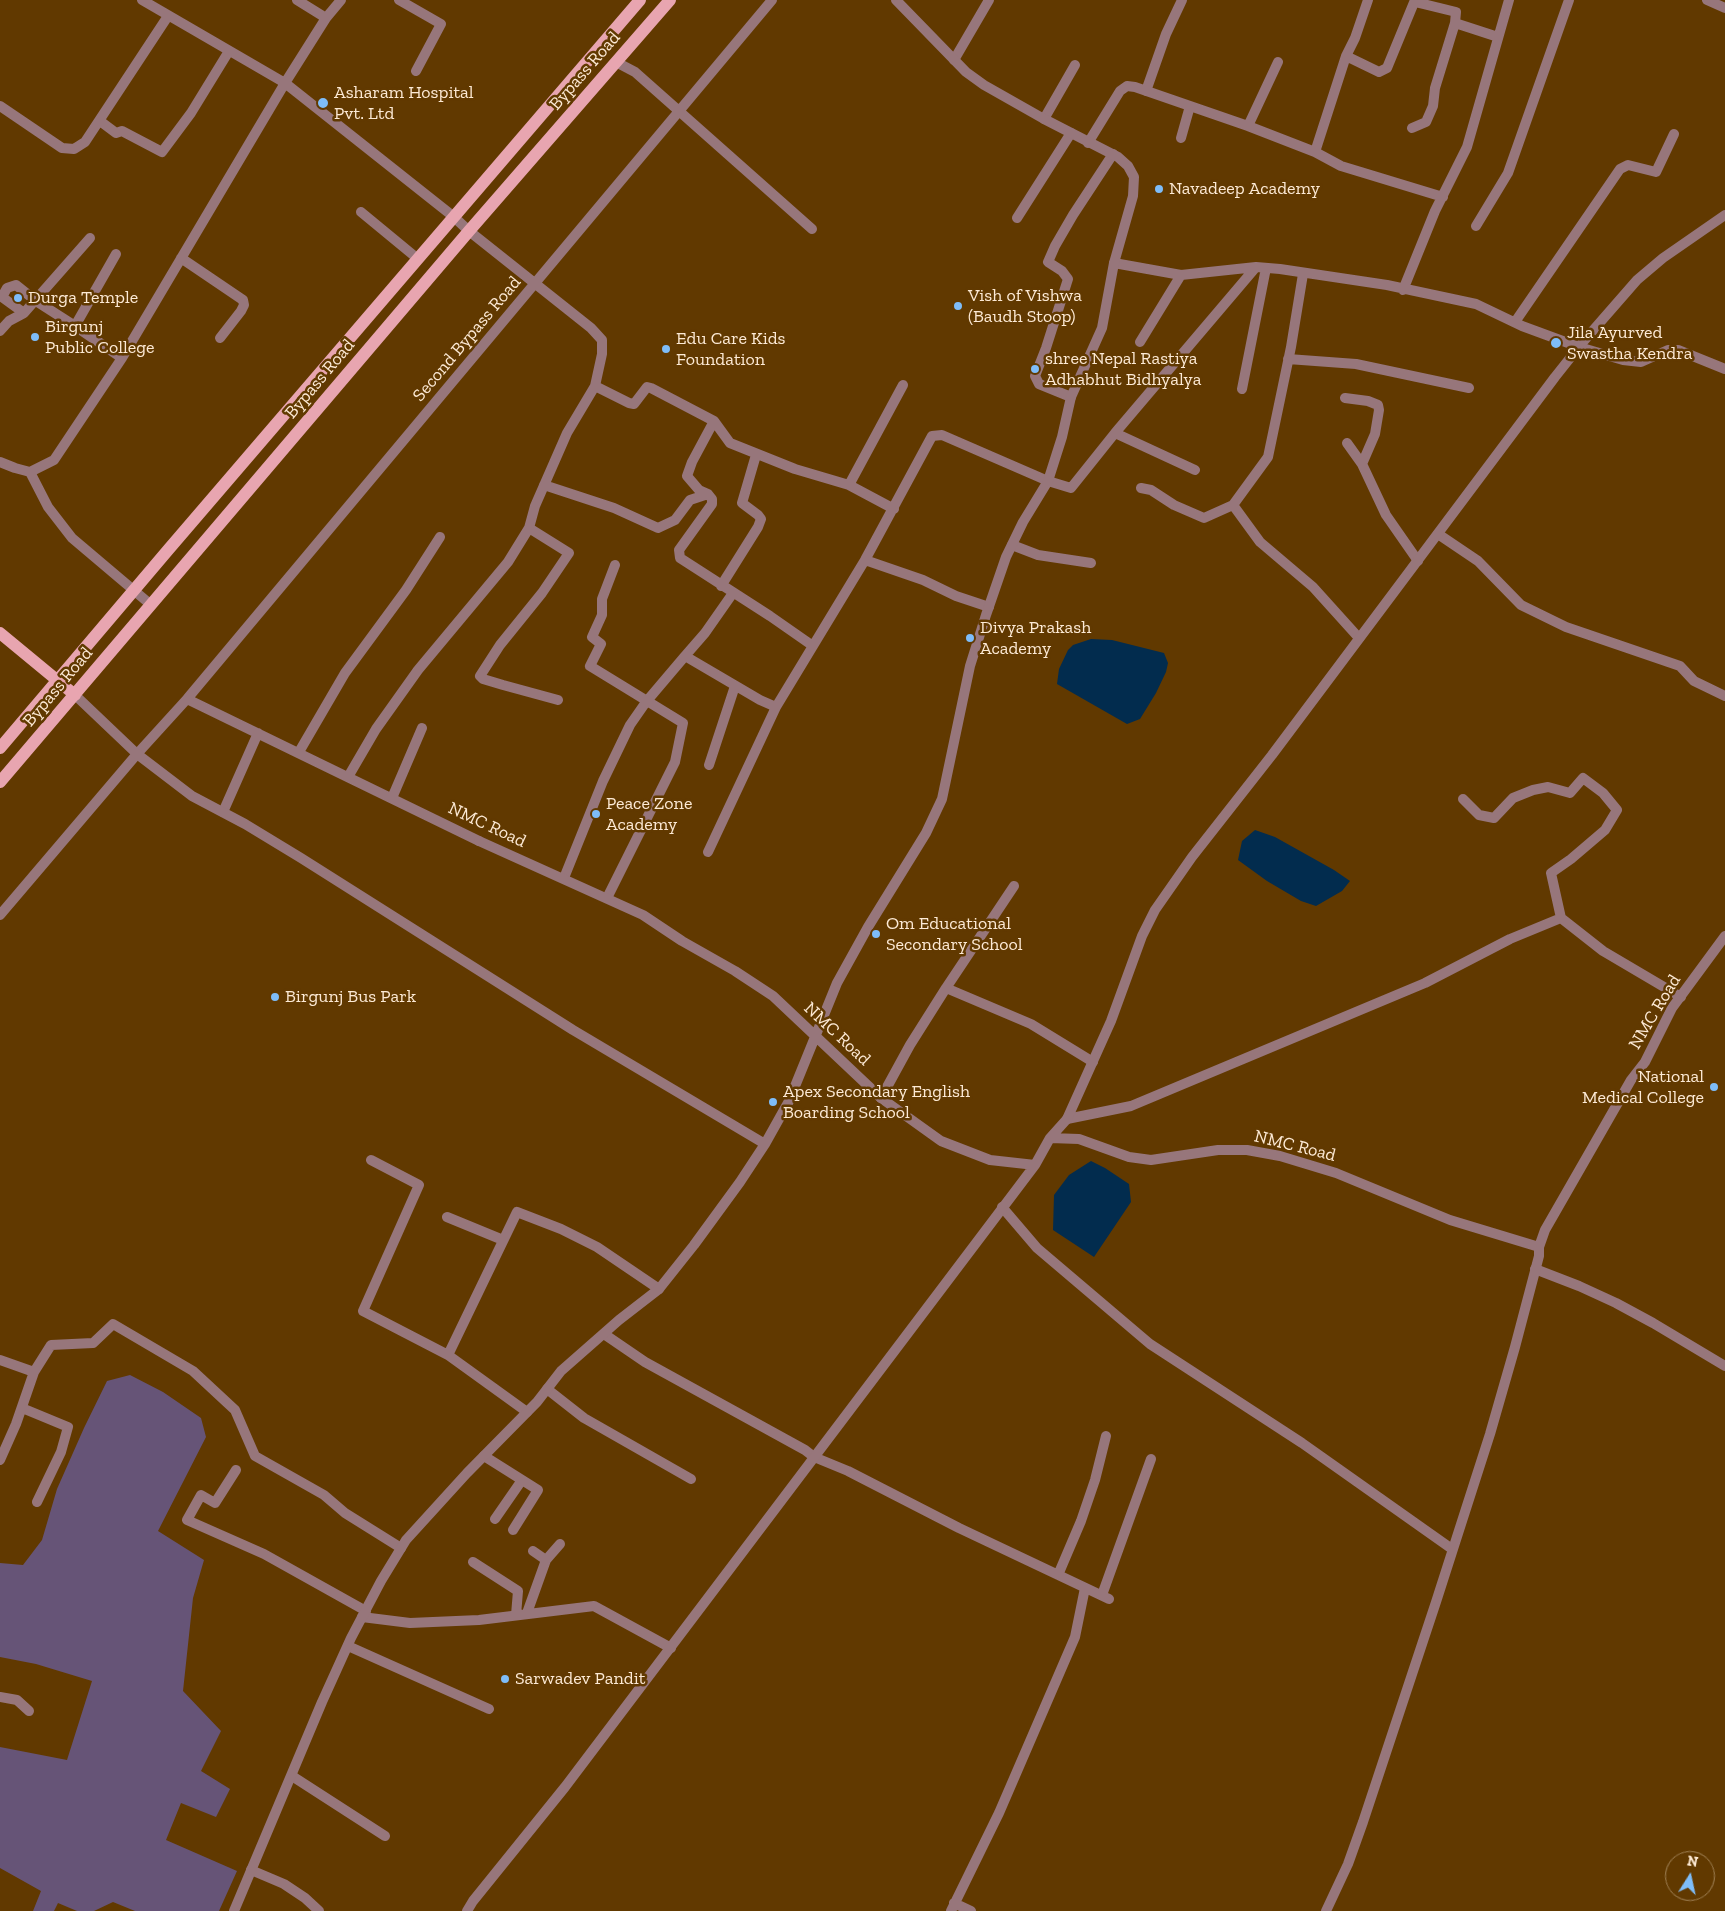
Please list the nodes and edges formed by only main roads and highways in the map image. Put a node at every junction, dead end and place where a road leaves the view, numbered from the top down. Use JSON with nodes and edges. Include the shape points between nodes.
{"nodes":[{"id":1,"x":640,"y":0,"type":"edge"},
{"id":2,"x":670,"y":0,"type":"edge"},
{"id":3,"x":0,"y":633,"type":"edge"},
{"id":4,"x":58,"y":682,"type":"junction"},
{"id":5,"x":75,"y":695,"type":"junction"},
{"id":6,"x":0,"y":748,"type":"edge"},
{"id":7,"x":0,"y":782,"type":"edge"}],
"edges":[{"from":1,"to":4,"type":"main road","name":"Bypass Road"},
{"from":2,"to":5,"type":"main road","name":"Bypass Road"},
{"from":3,"to":4,"type":"main road"},
{"from":4,"to":5,"type":"main road"},
{"from":4,"to":6,"type":"main road","name":"Bypass Road"},
{"from":5,"to":7,"type":"main road","name":"Bypass Road"}]}
